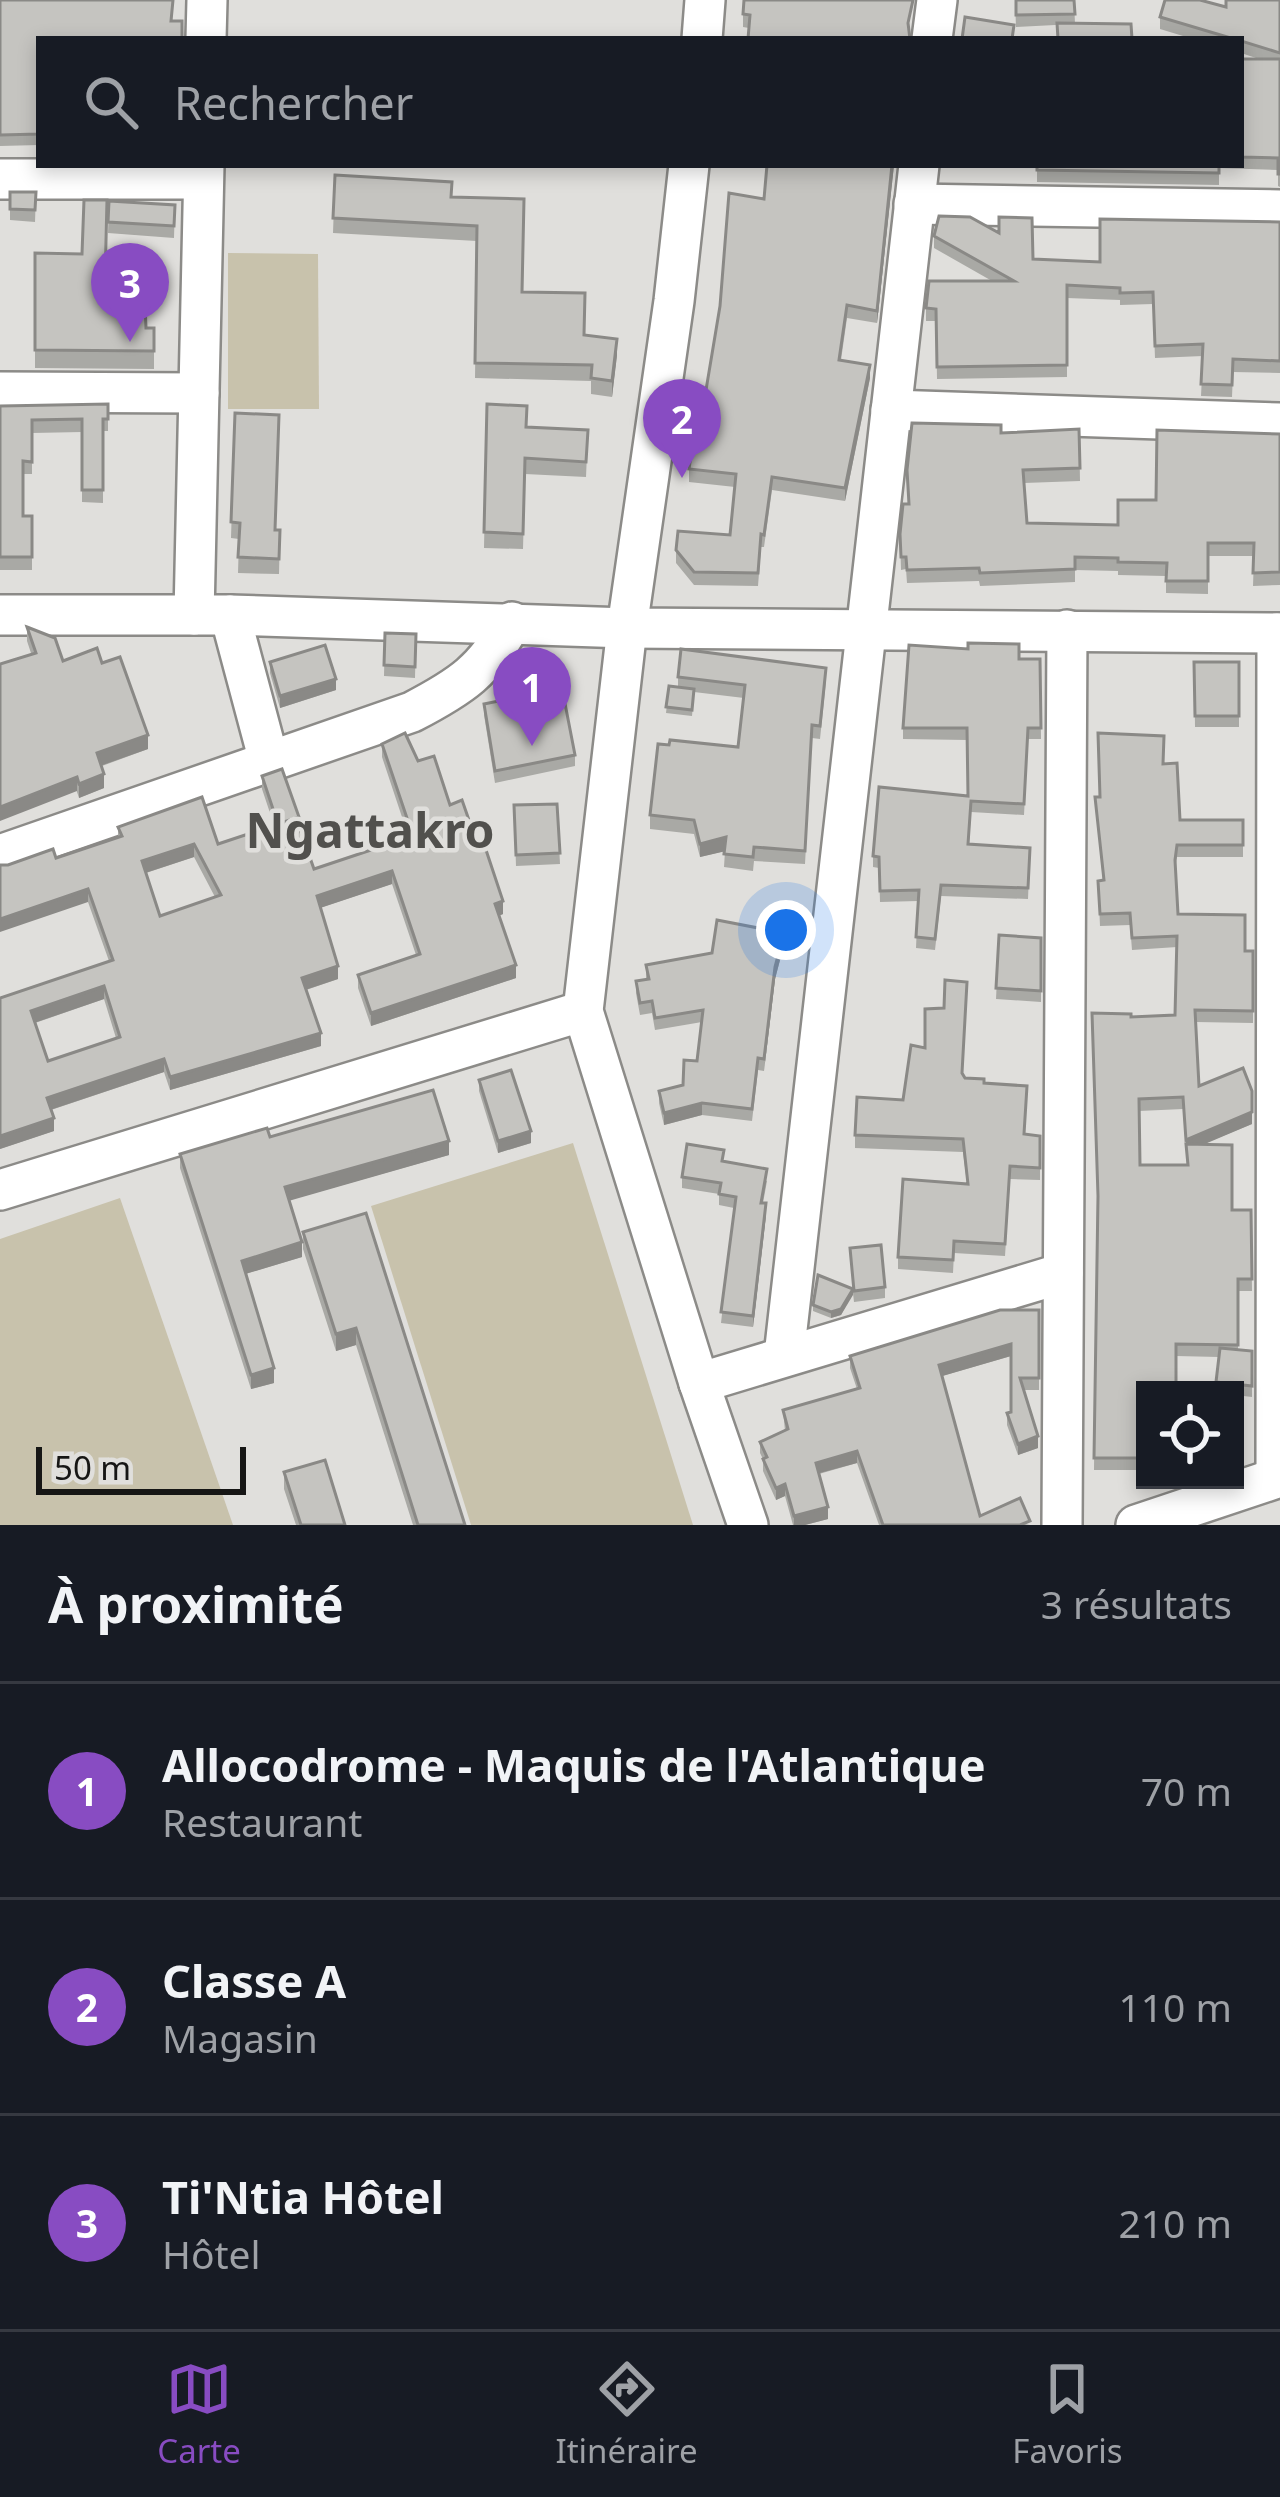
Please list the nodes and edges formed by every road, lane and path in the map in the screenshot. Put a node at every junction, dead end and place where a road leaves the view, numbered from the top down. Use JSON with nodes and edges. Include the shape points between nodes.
{"nodes":[{"id":1,"x":207,"y":0,"type":"edge"},
{"id":2,"x":706,"y":0,"type":"edge"},
{"id":3,"x":937,"y":0,"type":"edge"},
{"id":4,"x":206,"y":36,"type":"edge"},
{"id":5,"x":702,"y":36,"type":"edge"},
{"id":6,"x":932,"y":36,"type":"edge"},
{"id":7,"x":688,"y":168,"type":"edge"},
{"id":8,"x":204,"y":172,"type":"edge"},
{"id":9,"x":0,"y":179,"type":"edge"},
{"id":10,"x":916,"y":184,"type":"edge"},
{"id":11,"x":1280,"y":210,"type":"edge"},
{"id":12,"x":0,"y":392,"type":"edge"},
{"id":13,"x":199,"y":393,"type":"junction"},
{"id":14,"x":891,"y":410,"type":"junction"},
{"id":15,"x":1280,"y":423,"type":"edge"},
{"id":16,"x":212,"y":615,"type":"junction"},
{"id":17,"x":0,"y":616,"type":"edge"},
{"id":18,"x":512,"y":622,"type":"junction"},
{"id":19,"x":627,"y":628,"type":"junction"},
{"id":20,"x":863,"y":628,"type":"junction"},
{"id":21,"x":1067,"y":630,"type":"junction"},
{"id":22,"x":1278,"y":632,"type":"edge"},
{"id":23,"x":269,"y":761,"type":"junction"},
{"id":24,"x":0,"y":854,"type":"edge"},
{"id":25,"x":583,"y":1011,"type":"junction"},
{"id":26,"x":0,"y":1190,"type":"edge"},
{"id":27,"x":1063,"y":1273,"type":"junction"},
{"id":28,"x":784,"y":1356,"type":"junction"},
{"id":29,"x":699,"y":1383,"type":"junction"},
{"id":30,"x":1278,"y":1478,"type":"edge"},
{"id":31,"x":748,"y":1525,"type":"edge"},
{"id":32,"x":1062,"y":1525,"type":"edge"},
{"id":33,"x":1136,"y":1525,"type":"edge"}],
"edges":[{"from":1,"to":4,"type":"street"},
{"from":2,"to":5,"type":"street"},
{"from":3,"to":6,"type":"street"},
{"from":7,"to":19,"type":"street"},
{"from":8,"to":9,"type":"street"},
{"from":8,"to":13,"type":"street"},
{"from":10,"to":11,"type":"street"},
{"from":10,"to":14,"type":"street"},
{"from":12,"to":13,"type":"street"},
{"from":13,"to":16,"type":"street"},
{"from":14,"to":15,"type":"street"},
{"from":14,"to":20,"type":"street"},
{"from":16,"to":17,"type":"street"},
{"from":16,"to":18,"type":"street"},
{"from":16,"to":23,"type":"street"},
{"from":18,"to":19,"type":"street"},
{"from":18,"to":23,"type":"street","via":[[492,658],[461,687]]},
{"from":19,"to":20,"type":"street"},
{"from":19,"to":25,"type":"street"},
{"from":20,"to":21,"type":"street"},
{"from":20,"to":28,"type":"street"},
{"from":21,"to":22,"type":"street"},
{"from":21,"to":27,"type":"street"},
{"from":22,"to":30,"type":"street"},
{"from":23,"to":24,"type":"street"},
{"from":25,"to":26,"type":"street"},
{"from":25,"to":29,"type":"street"},
{"from":27,"to":28,"type":"street"},
{"from":27,"to":32,"type":"street"},
{"from":28,"to":29,"type":"street"},
{"from":29,"to":31,"type":"street"},
{"from":30,"to":33,"type":"street"}]}
